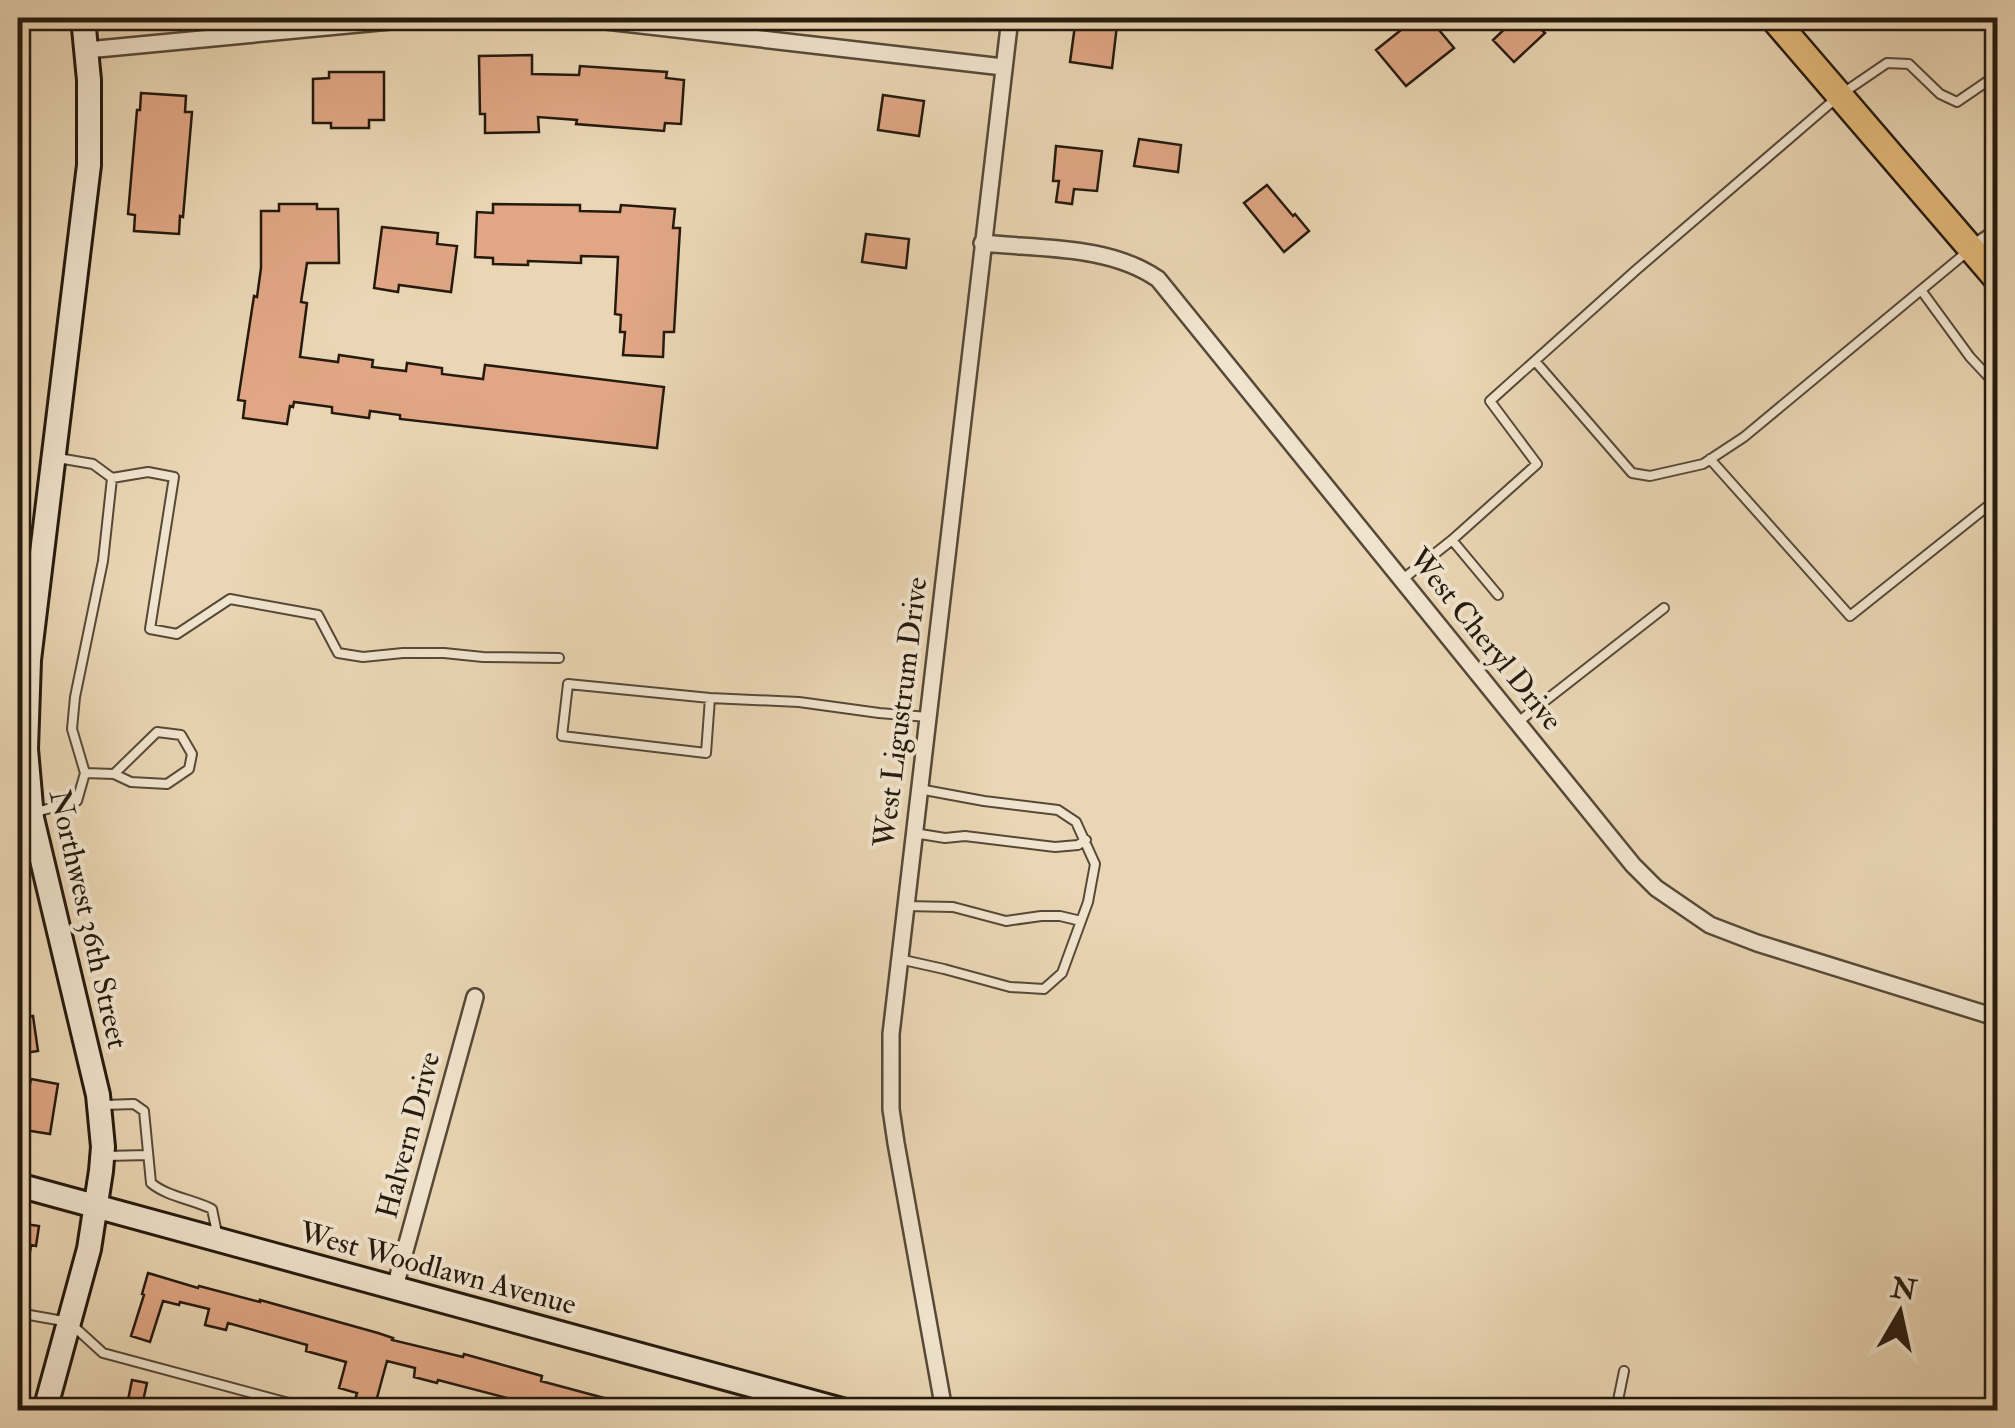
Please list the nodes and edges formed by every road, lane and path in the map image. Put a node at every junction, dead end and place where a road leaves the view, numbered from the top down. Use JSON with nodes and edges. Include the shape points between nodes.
{"nodes":[{"id":1,"x":83,"y":18,"type":"edge"},
{"id":2,"x":422,"y":18,"type":"edge"},
{"id":3,"x":554,"y":18,"type":"edge"},
{"id":4,"x":1010,"y":18,"type":"edge"},
{"id":5,"x":1773,"y":18,"type":"edge"},
{"id":6,"x":721,"y":26,"type":"edge"},
{"id":7,"x":87,"y":50,"type":"junction"},
{"id":8,"x":1003,"y":67,"type":"junction"},
{"id":9,"x":1998,"y":74,"type":"edge"},
{"id":10,"x":1840,"y":95,"type":"junction"},
{"id":11,"x":1998,"y":232,"type":"edge"},
{"id":12,"x":982,"y":244,"type":"junction"},
{"id":13,"x":1972,"y":249,"type":"junction"},
{"id":14,"x":1998,"y":280,"type":"edge"},
{"id":15,"x":1920,"y":290,"type":"junction"},
{"id":16,"x":1534,"y":360,"type":"junction"},
{"id":17,"x":1998,"y":388,"type":"edge"},
{"id":18,"x":54,"y":458,"type":"junction"},
{"id":19,"x":1710,"y":459,"type":"junction"},
{"id":20,"x":112,"y":478,"type":"junction"},
{"id":21,"x":1998,"y":498,"type":"edge"},
{"id":22,"x":1452,"y":540,"type":"junction"},
{"id":23,"x":1403,"y":580,"type":"junction"},
{"id":24,"x":1498,"y":595,"type":"dead end"},
{"id":25,"x":1664,"y":608,"type":"dead end"},
{"id":26,"x":559,"y":658,"type":"dead end"},
{"id":27,"x":710,"y":698,"type":"junction"},
{"id":28,"x":928,"y":717,"type":"junction"},
{"id":29,"x":1518,"y":722,"type":"junction"},
{"id":30,"x":85,"y":773,"type":"junction"},
{"id":31,"x":114,"y":774,"type":"junction"},
{"id":32,"x":23,"y":781,"type":"edge"},
{"id":33,"x":919,"y":789,"type":"junction"},
{"id":34,"x":32,"y":814,"type":"junction"},
{"id":35,"x":914,"y":833,"type":"junction"},
{"id":36,"x":1086,"y":840,"type":"junction"},
{"id":37,"x":906,"y":906,"type":"junction"},
{"id":38,"x":1081,"y":921,"type":"junction"},
{"id":39,"x":899,"y":960,"type":"junction"},
{"id":40,"x":474,"y":996,"type":"dead end"},
{"id":41,"x":1998,"y":1018,"type":"edge"},
{"id":42,"x":100,"y":1106,"type":"junction"},
{"id":43,"x":148,"y":1155,"type":"junction"},
{"id":44,"x":102,"y":1156,"type":"junction"},
{"id":45,"x":18,"y":1185,"type":"edge"},
{"id":46,"x":96,"y":1206,"type":"junction"},
{"id":47,"x":218,"y":1240,"type":"junction"},
{"id":48,"x":395,"y":1288,"type":"junction"},
{"id":49,"x":18,"y":1313,"type":"edge"},
{"id":50,"x":69,"y":1322,"type":"junction"},
{"id":51,"x":1624,"y":1370,"type":"dead end"},
{"id":52,"x":1998,"y":1400,"type":"edge"},
{"id":53,"x":45,"y":1410,"type":"edge"},
{"id":54,"x":315,"y":1410,"type":"edge"},
{"id":55,"x":842,"y":1410,"type":"edge"},
{"id":56,"x":944,"y":1410,"type":"edge"},
{"id":57,"x":1616,"y":1410,"type":"edge"},
{"id":58,"x":1995,"y":1410,"type":"edge"}],
"edges":[{"from":1,"to":7,"type":"main road","name":"Northwest 36th Street"},
{"from":2,"to":7,"type":"street"},
{"from":3,"to":6,"type":"street"},
{"from":4,"to":8,"type":"street","name":"West Ligustrum Drive"},
{"from":5,"to":10,"type":"main road"},
{"from":6,"to":8,"type":"street"},
{"from":7,"to":18,"type":"main road","name":"Northwest 36th Street","via":[[89,164]]},
{"from":8,"to":12,"type":"street","name":"West Ligustrum Drive"},
{"from":9,"to":10,"type":"lane","via":[[1957,102],[1909,64],[1887,64]]},
{"from":10,"to":13,"type":"main road"},
{"from":10,"to":16,"type":"lane"},
{"from":11,"to":13,"type":"street"},
{"from":12,"to":23,"type":"street","name":"West Cheryl Drive","via":[[1105,255],[1158,279]]},
{"from":12,"to":28,"type":"street","name":"West Ligustrum Drive"},
{"from":13,"to":14,"type":"main road"},
{"from":13,"to":15,"type":"lane"},
{"from":15,"to":17,"type":"lane"},
{"from":15,"to":19,"type":"lane"},
{"from":16,"to":19,"type":"lane","via":[[1632,473],[1650,476]]},
{"from":16,"to":22,"type":"lane","via":[[1490,400],[1537,464]]},
{"from":18,"to":20,"type":"lane","via":[[93,464]]},
{"from":18,"to":32,"type":"main road","name":"Northwest 36th Street","via":[[28,660]]},
{"from":19,"to":21,"type":"lane","via":[[1850,616]]},
{"from":20,"to":26,"type":"lane","via":[[174,476],[150,629],[177,634],[230,598],[318,615],[338,652],[362,657]]},
{"from":20,"to":30,"type":"lane","via":[[103,561],[74,698],[72,729]]},
{"from":22,"to":23,"type":"lane"},
{"from":22,"to":24,"type":"lane"},
{"from":23,"to":29,"type":"street","name":"West Cheryl Drive"},
{"from":25,"to":29,"type":"lane"},
{"from":27,"to":27,"type":"lane","via":[[568,684],[562,736],[706,753]]},
{"from":27,"to":28,"type":"lane"},
{"from":28,"to":33,"type":"street","name":"West Ligustrum Drive"},
{"from":29,"to":41,"type":"street","name":"West Cheryl Drive","via":[[1633,865],[1710,925]]},
{"from":30,"to":31,"type":"lane"},
{"from":30,"to":34,"type":"lane","via":[[76,801]]},
{"from":31,"to":31,"type":"lane","via":[[156,732],[181,735],[192,754],[189,769],[167,784]]},
{"from":32,"to":34,"type":"main road","name":"Northwest 36th Street"},
{"from":33,"to":35,"type":"street","name":"West Ligustrum Drive"},
{"from":33,"to":36,"type":"lane","via":[[1058,810]]},
{"from":34,"to":42,"type":"main road","name":"Northwest 36th Street"},
{"from":35,"to":36,"type":"lane","via":[[1056,848]]},
{"from":35,"to":37,"type":"street","name":"West Ligustrum Drive"},
{"from":36,"to":38,"type":"lane","via":[[1095,864]]},
{"from":37,"to":38,"type":"lane","via":[[953,908],[1006,922],[1042,916]]},
{"from":37,"to":39,"type":"street","name":"West Ligustrum Drive"},
{"from":38,"to":39,"type":"lane","via":[[1062,973],[1044,989]]},
{"from":39,"to":56,"type":"street","name":"West Ligustrum Drive","via":[[892,1109]]},
{"from":40,"to":48,"type":"street","name":"Halvern Drive"},
{"from":42,"to":43,"type":"lane","via":[[134,1104],[144,1111]]},
{"from":42,"to":44,"type":"main road","name":"Northwest 36th Street"},
{"from":43,"to":44,"type":"lane"},
{"from":43,"to":47,"type":"lane","via":[[151,1182],[212,1209]]},
{"from":44,"to":46,"type":"main road","name":"Northwest 36th Street"},
{"from":45,"to":46,"type":"main road","name":"West Woodlawn Avenue"},
{"from":46,"to":47,"type":"main road","name":"West Woodlawn Avenue"},
{"from":46,"to":50,"type":"main road","name":"Northwest 36th Street"},
{"from":47,"to":48,"type":"main road","name":"West Woodlawn Avenue"},
{"from":48,"to":55,"type":"main road","name":"West Woodlawn Avenue"},
{"from":49,"to":50,"type":"lane"},
{"from":50,"to":53,"type":"main road","name":"Northwest 36th Street"},
{"from":50,"to":54,"type":"lane","via":[[103,1353]]},
{"from":51,"to":57,"type":"lane"},
{"from":52,"to":58,"type":"street"}]}
